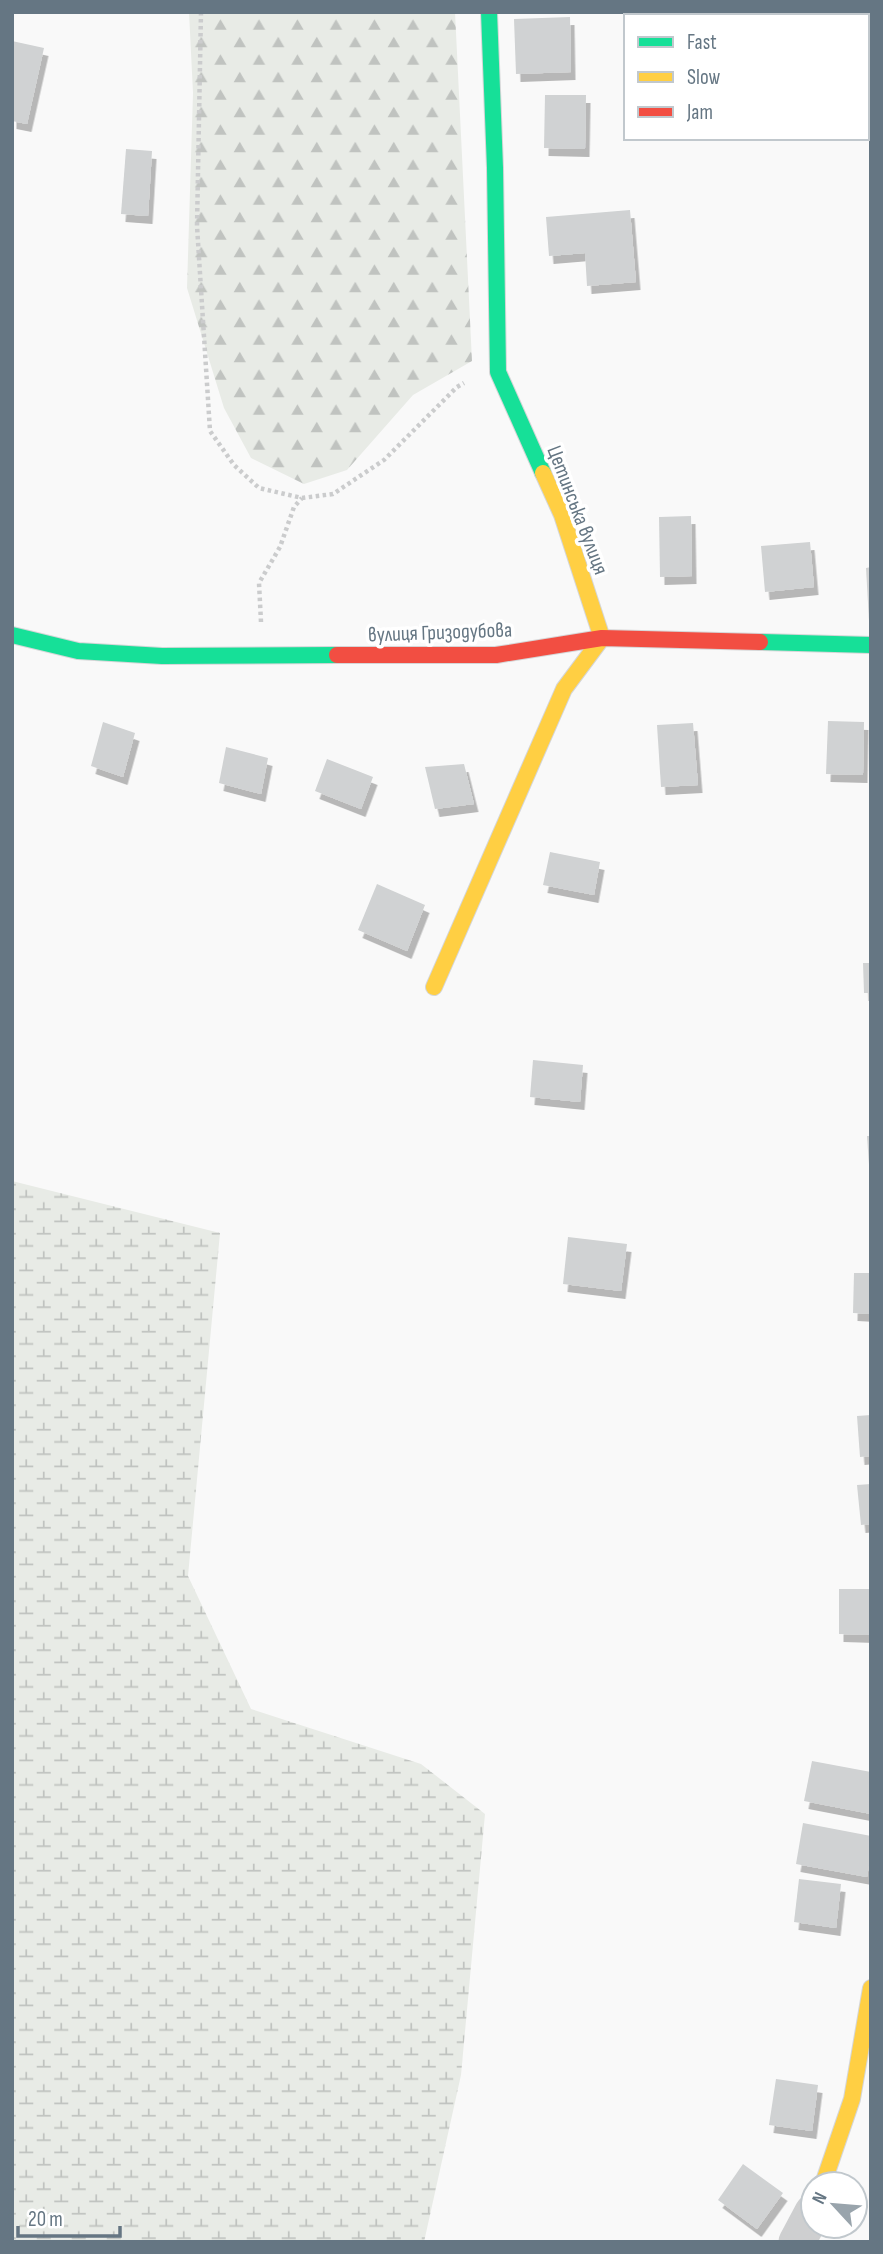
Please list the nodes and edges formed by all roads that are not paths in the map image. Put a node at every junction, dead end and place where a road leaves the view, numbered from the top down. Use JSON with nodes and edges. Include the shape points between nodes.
{"nodes":[{"id":1,"x":489,"y":12,"type":"edge"},
{"id":2,"x":12,"y":635,"type":"edge"},
{"id":3,"x":602,"y":638,"type":"junction"},
{"id":4,"x":871,"y":645,"type":"edge"},
{"id":5,"x":434,"y":987,"type":"dead end"},
{"id":6,"x":871,"y":1988,"type":"edge"},
{"id":7,"x":828,"y":2170,"type":"edge"}],
"edges":[{"from":1,"to":3,"type":"street","name":"Цетинська вулиця","via":[[498,372],[562,515]]},
{"from":2,"to":3,"type":"street","name":"вулиця Гризодубова","via":[[78,651],[162,656],[496,655]]},
{"from":3,"to":4,"type":"street","name":"вулиця Гризодубова"},
{"from":3,"to":5,"type":"street","via":[[565,689]]},
{"from":6,"to":7,"type":"street","via":[[852,2099]]}]}
